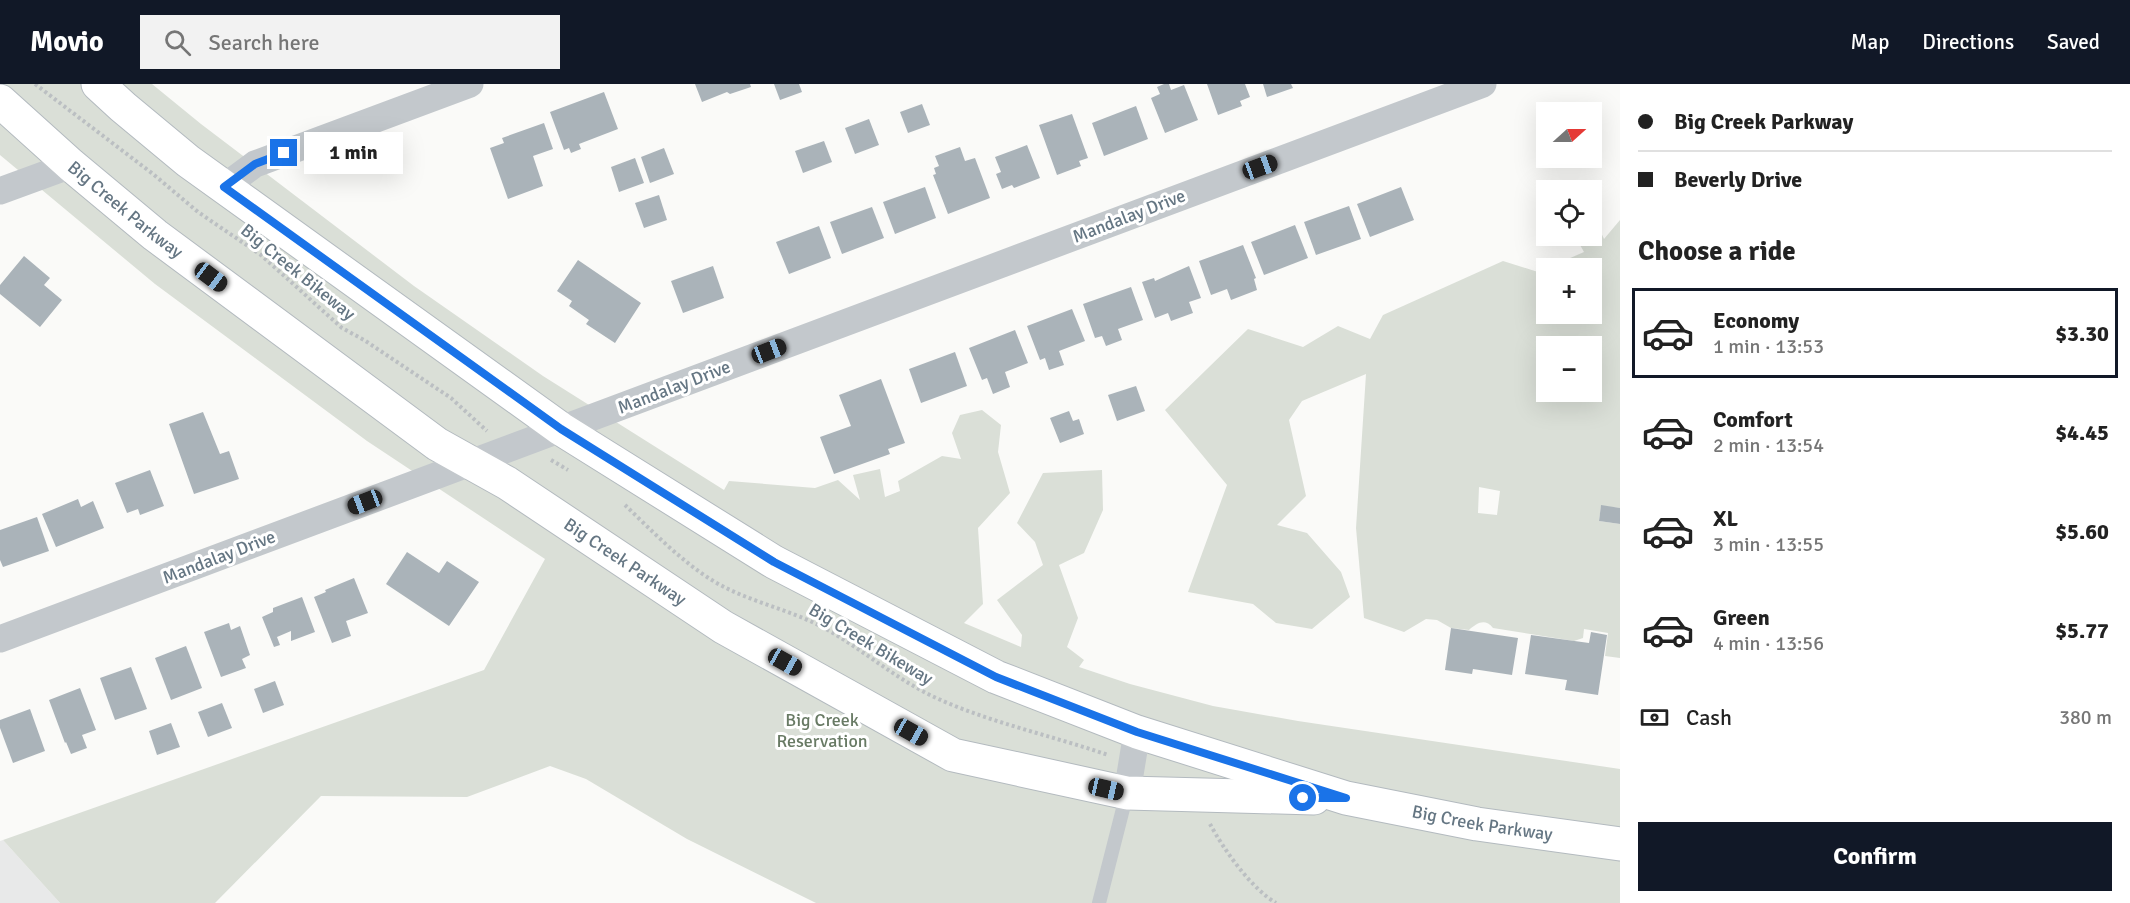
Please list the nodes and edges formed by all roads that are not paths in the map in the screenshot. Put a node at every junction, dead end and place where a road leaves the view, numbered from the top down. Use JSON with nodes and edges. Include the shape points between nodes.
{"nodes":[{"id":1,"x":98,"y":84,"type":"edge"},
{"id":2,"x":470,"y":84,"type":"edge"},
{"id":3,"x":1483,"y":84,"type":"edge"},
{"id":4,"x":0,"y":101,"type":"edge"},
{"id":5,"x":71,"y":165,"type":"junction"},
{"id":6,"x":224,"y":187,"type":"junction"},
{"id":7,"x":0,"y":191,"type":"edge"},
{"id":8,"x":561,"y":429,"type":"junction"},
{"id":9,"x":470,"y":462,"type":"junction"},
{"id":10,"x":0,"y":639,"type":"edge"},
{"id":11,"x":1137,"y":732,"type":"junction"},
{"id":12,"x":1127,"y":794,"type":"junction"},
{"id":13,"x":1346,"y":798,"type":"junction"},
{"id":14,"x":1620,"y":844,"type":"edge"},
{"id":15,"x":1099,"y":903,"type":"edge"}],
"edges":[{"from":1,"to":6,"type":"street","name":"Big Creek Parkway"},
{"from":2,"to":6,"type":"street","via":[[255,164]]},
{"from":3,"to":8,"type":"street","name":"Mandalay Drive"},
{"from":4,"to":5,"type":"street","name":"Big Creek Parkway"},
{"from":5,"to":7,"type":"street"},
{"from":5,"to":9,"type":"street","name":"Big Creek Parkway","via":[[164,242],[437,444]]},
{"from":6,"to":8,"type":"street","name":"Big Creek Parkway"},
{"from":8,"to":9,"type":"street","name":"Mandalay Drive"},
{"from":8,"to":11,"type":"street","name":"Big Creek Parkway","via":[[774,562],[996,677]]},
{"from":9,"to":10,"type":"street","name":"Mandalay Drive"},
{"from":9,"to":12,"type":"street","name":"Big Creek Parkway","via":[[517,489],[723,627],[953,755]]},
{"from":11,"to":12,"type":"street"},
{"from":11,"to":13,"type":"street","name":"Big Creek Parkway"},
{"from":12,"to":13,"type":"street","name":"Big Creek Parkway"},
{"from":12,"to":15,"type":"lane"},
{"from":13,"to":14,"type":"street","name":"Big Creek Parkway","via":[[1477,824]]}]}
